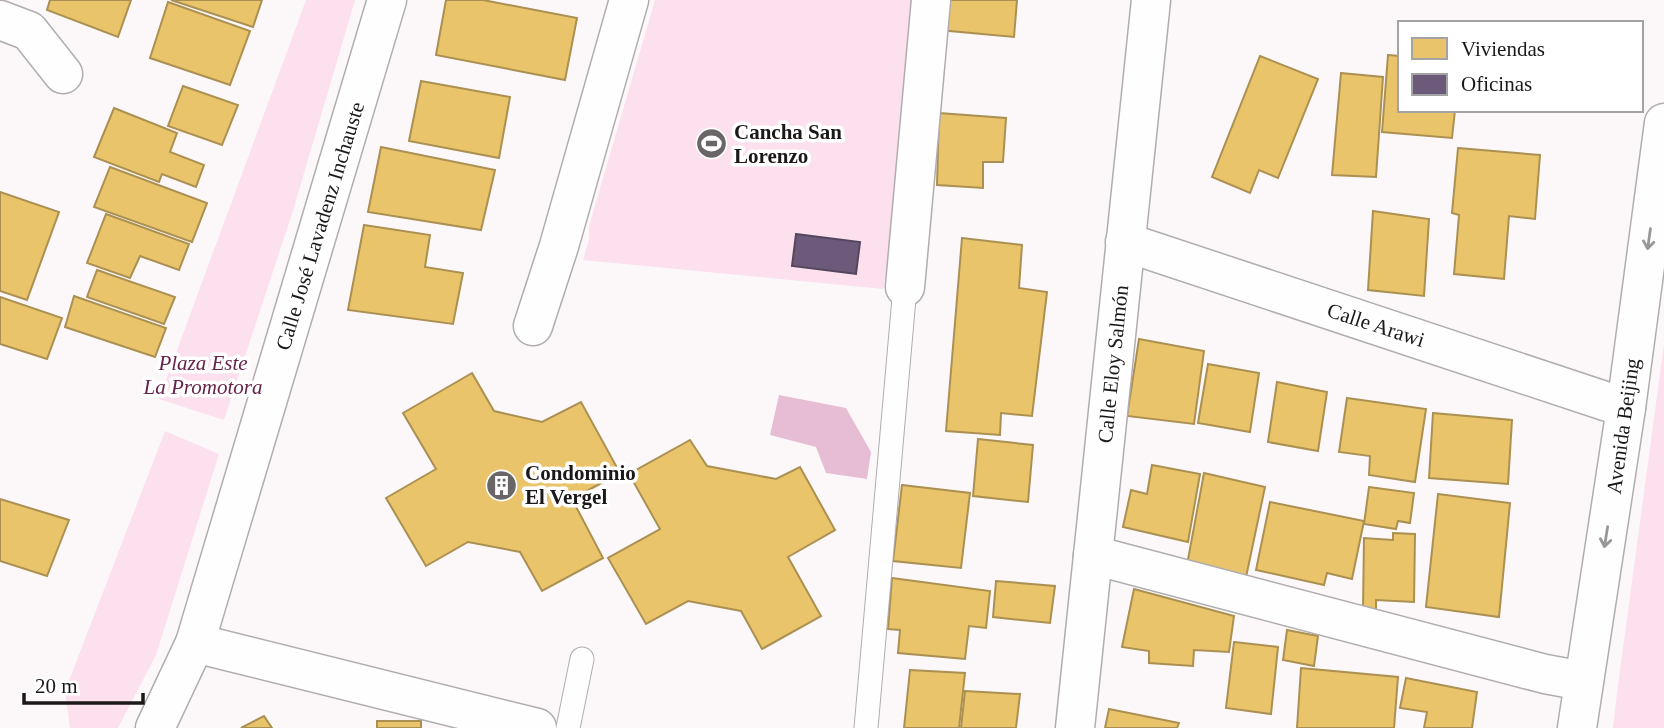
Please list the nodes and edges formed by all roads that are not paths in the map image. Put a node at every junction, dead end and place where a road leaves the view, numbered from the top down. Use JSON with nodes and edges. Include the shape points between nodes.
{"nodes":[{"id":1,"x":387,"y":0,"type":"edge"},
{"id":2,"x":629,"y":0,"type":"edge"},
{"id":3,"x":931,"y":0,"type":"edge"},
{"id":4,"x":1151,"y":0,"type":"edge"},
{"id":5,"x":0,"y":20,"type":"edge"},
{"id":6,"x":63,"y":74,"type":"dead end"},
{"id":7,"x":1664,"y":122,"type":"edge"},
{"id":8,"x":1125,"y":242,"type":"junction"},
{"id":9,"x":905,"y":287,"type":"joint"},
{"id":10,"x":533,"y":326,"type":"dead end"},
{"id":11,"x":1626,"y":408,"type":"junction"},
{"id":12,"x":1093,"y":555,"type":"junction"},
{"id":13,"x":195,"y":643,"type":"junction"},
{"id":14,"x":582,"y":659,"type":"dead end"},
{"id":15,"x":1583,"y":681,"type":"junction"},
{"id":16,"x":155,"y":728,"type":"edge"},
{"id":17,"x":537,"y":728,"type":"edge"},
{"id":18,"x":568,"y":728,"type":"edge"},
{"id":19,"x":866,"y":728,"type":"edge"},
{"id":20,"x":1075,"y":728,"type":"edge"},
{"id":21,"x":1577,"y":728,"type":"edge"}],
"edges":[{"from":1,"to":13,"type":"street","name":"Calle José Lavadenz Inchauste"},
{"from":2,"to":10,"type":"street"},
{"from":3,"to":9,"type":"street"},
{"from":4,"to":8,"type":"street","name":"Calle Eloy Salmón"},
{"from":5,"to":6,"type":"street","via":[[29,31]]},
{"from":7,"to":11,"type":"street","name":"Avenida Beijing","one_way":true},
{"from":8,"to":11,"type":"street","name":"Calle Arawi"},
{"from":8,"to":12,"type":"street","name":"Calle Eloy Salmón"},
{"from":9,"to":19,"type":"lane"},
{"from":11,"to":15,"type":"street","name":"Avenida Beijing","one_way":true},
{"from":12,"to":15,"type":"street"},
{"from":12,"to":20,"type":"street","name":"Calle Eloy Salmón"},
{"from":13,"to":16,"type":"street","name":"Calle José Lavadenz Inchauste"},
{"from":13,"to":17,"type":"street"},
{"from":14,"to":18,"type":"lane"},
{"from":15,"to":21,"type":"street","name":"Avenida Beijing"}]}
